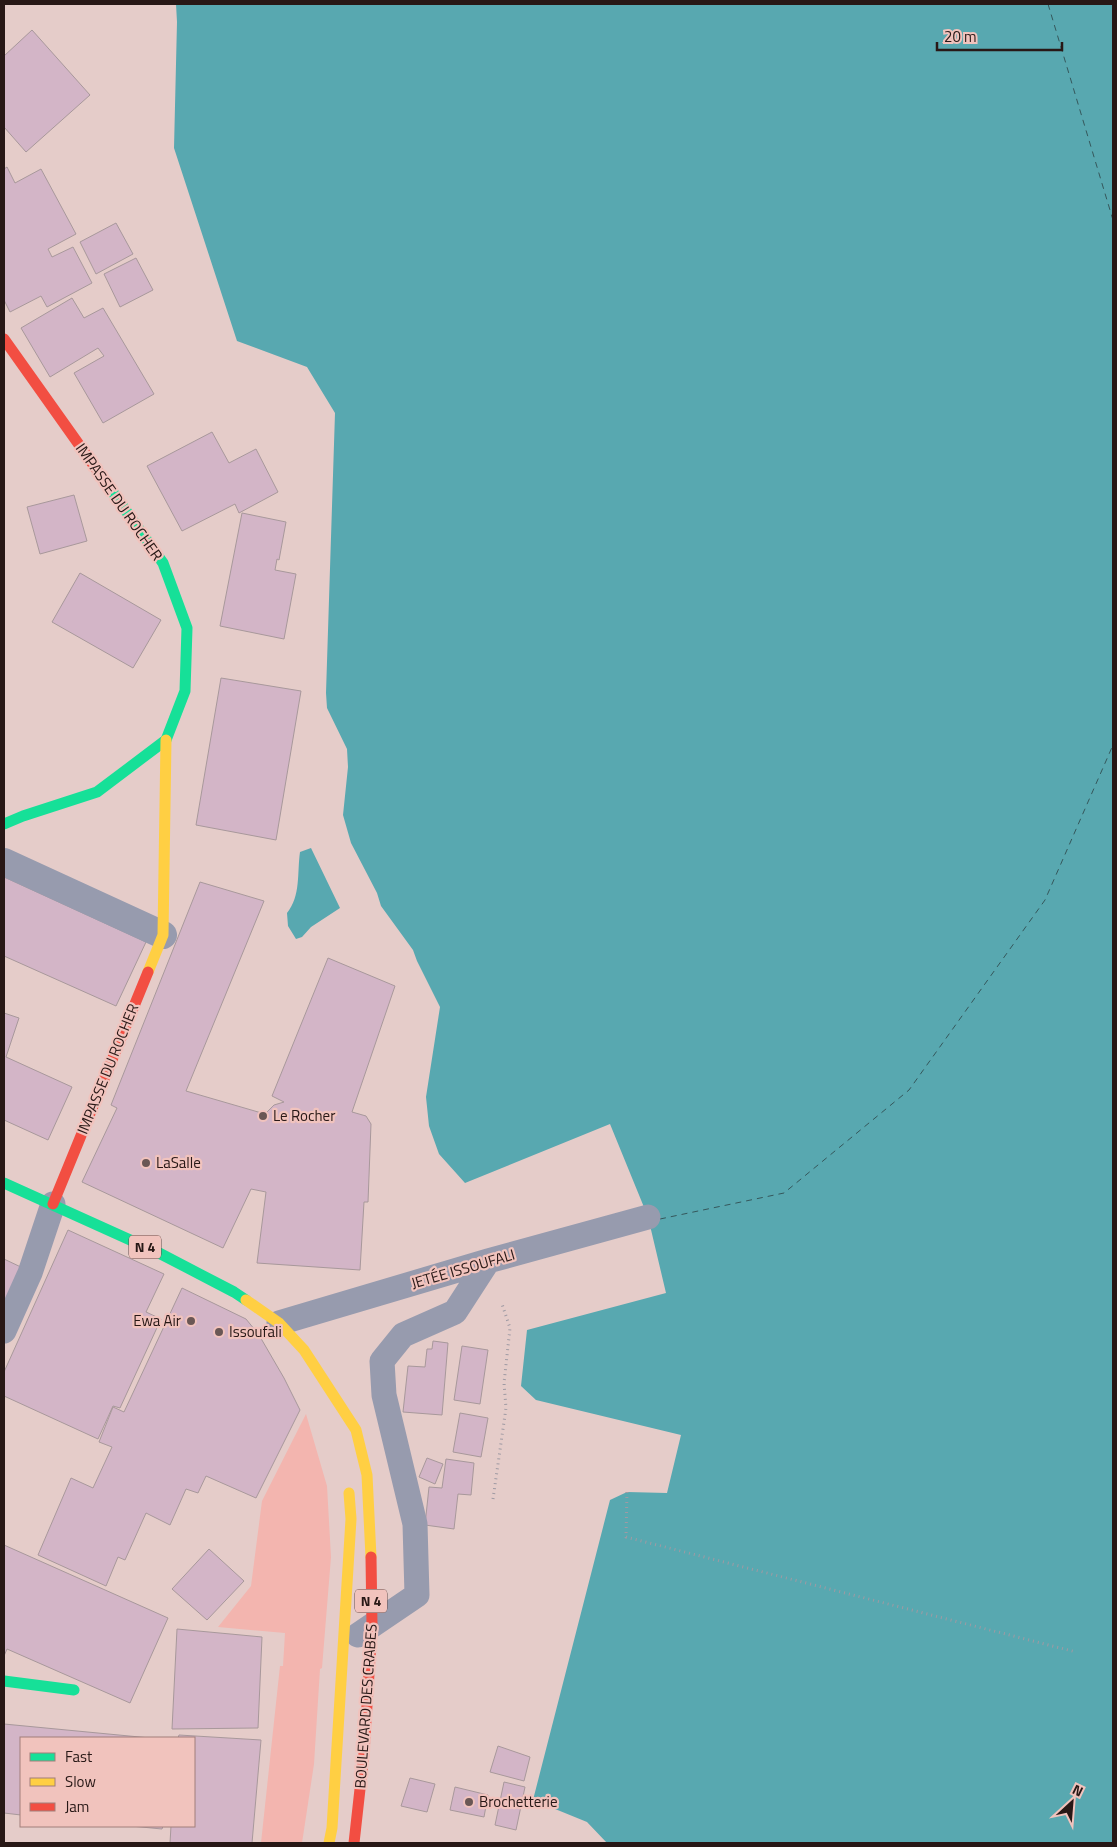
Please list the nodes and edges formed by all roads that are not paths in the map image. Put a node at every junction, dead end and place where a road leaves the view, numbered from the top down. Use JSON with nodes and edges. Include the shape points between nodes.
{"nodes":[{"id":1,"x":4,"y":339,"type":"edge"},
{"id":2,"x":166,"y":740,"type":"junction"},
{"id":3,"x":4,"y":824,"type":"edge"},
{"id":4,"x":4,"y":862,"type":"edge"},
{"id":5,"x":162,"y":935,"type":"junction"},
{"id":6,"x":4,"y":1183,"type":"edge"},
{"id":7,"x":53,"y":1204,"type":"junction"},
{"id":8,"x":648,"y":1218,"type":"dead end"},
{"id":9,"x":488,"y":1261,"type":"junction"},
{"id":10,"x":279,"y":1323,"type":"junction"},
{"id":11,"x":4,"y":1331,"type":"edge"},
{"id":12,"x":317,"y":1371,"type":"junction"},
{"id":13,"x":332,"y":1414,"type":"dead end"},
{"id":14,"x":348,"y":1485,"type":"dead end"},
{"id":15,"x":372,"y":1626,"type":"junction"},
{"id":16,"x":343,"y":1645,"type":"junction"},
{"id":17,"x":4,"y":1681,"type":"edge"},
{"id":18,"x":74,"y":1690,"type":"dead end"},
{"id":19,"x":328,"y":1843,"type":"edge"},
{"id":20,"x":354,"y":1843,"type":"edge"}],
"edges":[{"from":1,"to":2,"type":"main road","name":"IMPASSE DU ROCHER","via":[[163,563],[187,628],[185,691]]},
{"from":2,"to":3,"type":"main road","via":[[97,792]]},
{"from":2,"to":5,"type":"main road","name":"IMPASSE DU ROCHER"},
{"from":4,"to":5,"type":"street"},
{"from":5,"to":7,"type":"main road","name":"IMPASSE DU ROCHER"},
{"from":6,"to":7,"type":"main road","number":"N 4"},
{"from":7,"to":10,"type":"main road","number":"N 4","via":[[234,1292]]},
{"from":7,"to":11,"type":"lane","via":[[30,1273]]},
{"from":8,"to":9,"type":"lane","name":"JETÉE ISSOUFALI"},
{"from":9,"to":10,"type":"lane","name":"JETÉE ISSOUFALI"},
{"from":9,"to":15,"type":"lane","via":[[455,1312],[403,1334],[382,1361],[384,1395],[415,1524],[417,1595]]},
{"from":10,"to":12,"type":"main road","name":"BOULEVARD DES CRABES","number":"N 4","via":[[304,1350]]},
{"from":12,"to":13,"type":"main road","name":"BOULEVARD DES CRABES","number":"N 4"},
{"from":12,"to":15,"type":"main road","name":"BOULEVARD DES CRABES","number":"N 4","via":[[356,1430],[367,1475]]},
{"from":14,"to":16,"type":"main road","name":"BOULEVARD DES CRABES","number":"N 4","via":[[351,1519]]},
{"from":15,"to":16,"type":"lane"},
{"from":15,"to":20,"type":"main road","name":"BOULEVARD DES CRABES","number":"N 4","via":[[364,1753]]},
{"from":16,"to":19,"type":"main road","name":"BOULEVARD DES CRABES","number":"N 4","via":[[332,1828]]},
{"from":17,"to":18,"type":"main road"}]}
